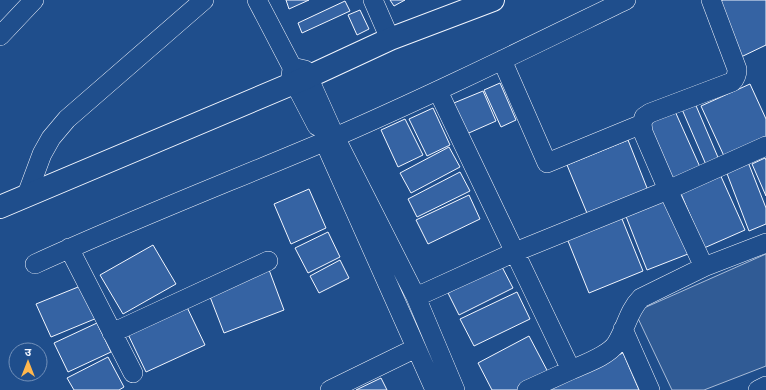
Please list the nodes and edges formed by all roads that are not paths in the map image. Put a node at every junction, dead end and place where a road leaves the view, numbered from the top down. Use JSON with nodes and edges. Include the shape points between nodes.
{"nodes":[{"id":1,"x":34,"y":0,"type":"edge"},
{"id":2,"x":204,"y":0,"type":"edge"},
{"id":3,"x":257,"y":0,"type":"edge"},
{"id":4,"x":373,"y":0,"type":"edge"},
{"id":5,"x":490,"y":0,"type":"edge"},
{"id":6,"x":626,"y":0,"type":"edge"},
{"id":7,"x":711,"y":0,"type":"edge"},
{"id":8,"x":0,"y":36,"type":"edge"},
{"id":9,"x":390,"y":39,"type":"junction"},
{"id":10,"x":502,"y":60,"type":"junction"},
{"id":11,"x":298,"y":75,"type":"junction"},
{"id":12,"x":438,"y":91,"type":"junction"},
{"id":13,"x":642,"y":124,"type":"junction"},
{"id":14,"x":330,"y":139,"type":"junction"},
{"id":15,"x":766,"y":146,"type":"edge"},
{"id":16,"x":668,"y":190,"type":"junction"},
{"id":17,"x":26,"y":197,"type":"junction"},
{"id":18,"x":0,"y":207,"type":"edge"},
{"id":19,"x":766,"y":243,"type":"edge"},
{"id":20,"x":69,"y":248,"type":"junction"},
{"id":21,"x":515,"y":252,"type":"junction"},
{"id":22,"x":268,"y":260,"type":"dead end"},
{"id":23,"x":35,"y":264,"type":"dead end"},
{"id":24,"x":704,"y":267,"type":"junction"},
{"id":25,"x":416,"y":297,"type":"junction"},
{"id":26,"x":623,"y":329,"type":"junction"},
{"id":27,"x":112,"y":333,"type":"junction"},
{"id":28,"x":416,"y":348,"type":"junction"},
{"id":29,"x":571,"y":370,"type":"junction"},
{"id":30,"x":132,"y":373,"type":"dead end"},
{"id":31,"x":766,"y":386,"type":"edge"},
{"id":32,"x":330,"y":390,"type":"edge"},
{"id":33,"x":435,"y":390,"type":"edge"},
{"id":34,"x":455,"y":390,"type":"edge"},
{"id":35,"x":527,"y":390,"type":"edge"},
{"id":36,"x":650,"y":390,"type":"edge"},
{"id":37,"x":758,"y":390,"type":"edge"}],
"edges":[{"from":1,"to":8,"type":"street"},
{"from":2,"to":17,"type":"street","via":[[67,119],[42,154]]},
{"from":3,"to":11,"type":"street"},
{"from":4,"to":9,"type":"street"},
{"from":5,"to":9,"type":"street"},
{"from":6,"to":10,"type":"street"},
{"from":7,"to":13,"type":"street","via":[[737,69],[734,80],[650,113],[644,116]]},
{"from":9,"to":11,"type":"street"},
{"from":10,"to":12,"type":"street"},
{"from":10,"to":13,"type":"street","via":[[547,163]]},
{"from":11,"to":14,"type":"street"},
{"from":11,"to":17,"type":"street"},
{"from":12,"to":14,"type":"street"},
{"from":12,"to":21,"type":"street"},
{"from":13,"to":16,"type":"street","via":[[643,132]]},
{"from":14,"to":20,"type":"street"},
{"from":14,"to":25,"type":"street"},
{"from":14,"to":28,"type":"street"},
{"from":15,"to":16,"type":"street"},
{"from":16,"to":21,"type":"street"},
{"from":16,"to":24,"type":"street"},
{"from":17,"to":18,"type":"street"},
{"from":19,"to":24,"type":"street"},
{"from":20,"to":23,"type":"street"},
{"from":20,"to":27,"type":"street"},
{"from":21,"to":25,"type":"street"},
{"from":21,"to":29,"type":"street"},
{"from":22,"to":27,"type":"street"},
{"from":24,"to":26,"type":"street","via":[[641,298],[634,306]]},
{"from":25,"to":34,"type":"street"},
{"from":26,"to":29,"type":"street","via":[[612,349]]},
{"from":26,"to":36,"type":"street"},
{"from":27,"to":30,"type":"street"},
{"from":28,"to":32,"type":"street"},
{"from":28,"to":33,"type":"street"},
{"from":29,"to":35,"type":"street"},
{"from":31,"to":37,"type":"street"}]}
